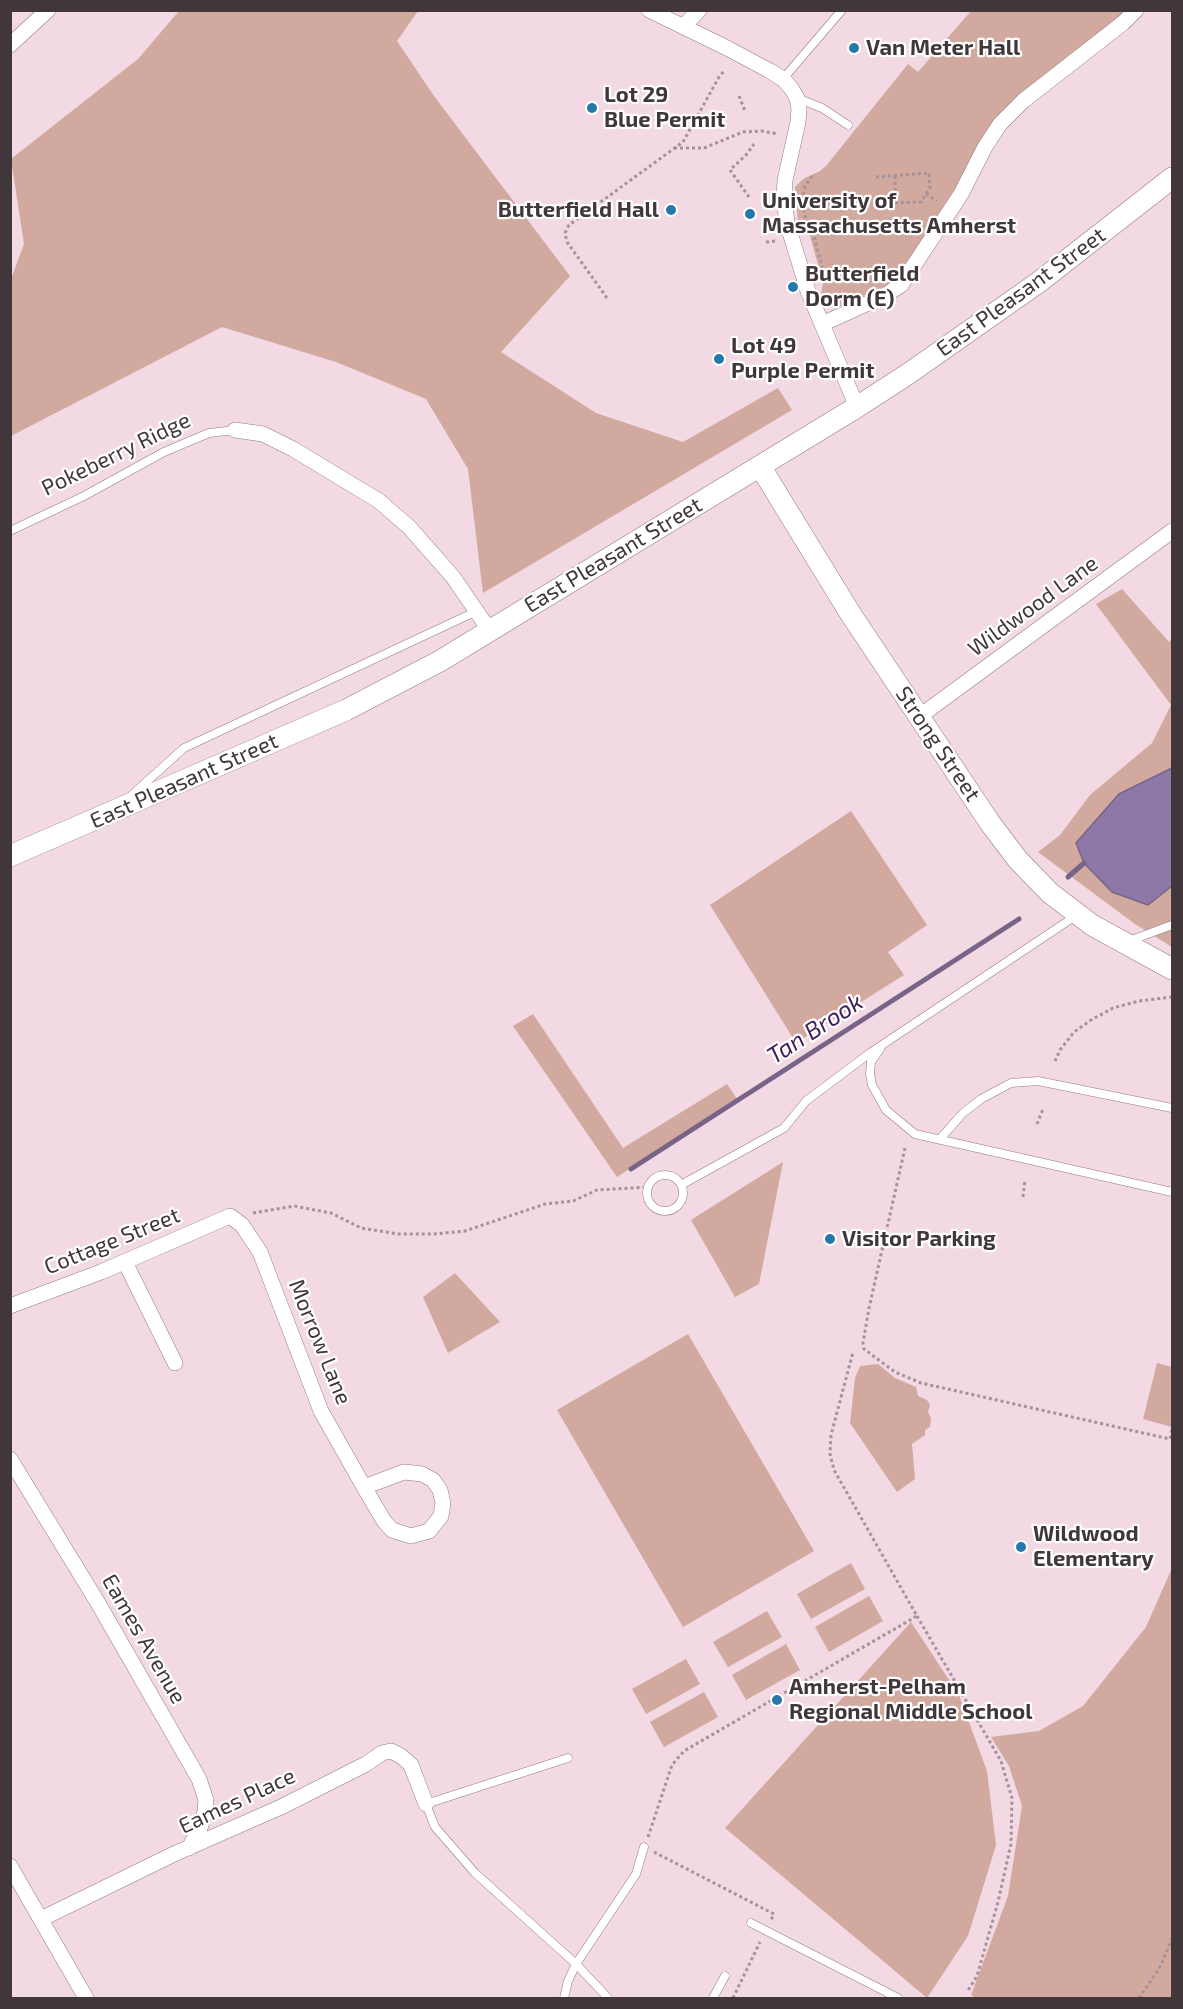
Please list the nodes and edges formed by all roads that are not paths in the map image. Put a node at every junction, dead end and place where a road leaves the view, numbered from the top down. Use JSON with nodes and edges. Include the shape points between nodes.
{"nodes":[{"id":1,"x":48,"y":10,"type":"edge"},
{"id":2,"x":649,"y":10,"type":"edge"},
{"id":3,"x":699,"y":10,"type":"edge"},
{"id":4,"x":842,"y":10,"type":"edge"},
{"id":5,"x":1136,"y":10,"type":"edge"},
{"id":6,"x":684,"y":27,"type":"junction"},
{"id":7,"x":10,"y":45,"type":"edge"},
{"id":8,"x":783,"y":79,"type":"junction"},
{"id":9,"x":797,"y":98,"type":"junction"},
{"id":10,"x":848,"y":125,"type":"dead end"},
{"id":11,"x":1173,"y":178,"type":"edge"},
{"id":12,"x":822,"y":324,"type":"junction"},
{"id":13,"x":857,"y":407,"type":"junction"},
{"id":14,"x":235,"y":430,"type":"joint"},
{"id":15,"x":760,"y":466,"type":"junction"},
{"id":16,"x":10,"y":531,"type":"edge"},
{"id":17,"x":1173,"y":531,"type":"edge"},
{"id":18,"x":477,"y":611,"type":"junction"},
{"id":19,"x":490,"y":631,"type":"junction"},
{"id":20,"x":920,"y":716,"type":"junction"},
{"id":21,"x":120,"y":809,"type":"junction"},
{"id":22,"x":10,"y":856,"type":"edge"},
{"id":23,"x":1078,"y":915,"type":"junction"},
{"id":24,"x":1173,"y":925,"type":"edge"},
{"id":25,"x":1126,"y":943,"type":"junction"},
{"id":26,"x":1173,"y":969,"type":"edge"},
{"id":27,"x":885,"y":1044,"type":"junction"},
{"id":28,"x":1173,"y":1108,"type":"edge"},
{"id":29,"x":940,"y":1139,"type":"junction"},
{"id":30,"x":681,"y":1185,"type":"junction"},
{"id":31,"x":1173,"y":1192,"type":"edge"},
{"id":32,"x":230,"y":1216,"type":"joint"},
{"id":33,"x":125,"y":1262,"type":"junction"},
{"id":34,"x":10,"y":1306,"type":"edge"},
{"id":35,"x":174,"y":1363,"type":"dead end"},
{"id":36,"x":10,"y":1459,"type":"edge"},
{"id":37,"x":364,"y":1487,"type":"junction"},
{"id":38,"x":568,"y":1758,"type":"dead end"},
{"id":39,"x":426,"y":1804,"type":"junction"},
{"id":40,"x":645,"y":1847,"type":"road end"},
{"id":41,"x":189,"y":1848,"type":"junction"},
{"id":42,"x":10,"y":1866,"type":"edge"},
{"id":43,"x":40,"y":1919,"type":"junction"},
{"id":44,"x":751,"y":1923,"type":"dead end"},
{"id":45,"x":576,"y":1964,"type":"junction"},
{"id":46,"x":725,"y":1976,"type":"dead end"},
{"id":47,"x":86,"y":1998,"type":"edge"},
{"id":48,"x":564,"y":1998,"type":"edge"},
{"id":49,"x":608,"y":1998,"type":"edge"},
{"id":50,"x":713,"y":1998,"type":"edge"},
{"id":51,"x":898,"y":1998,"type":"edge"}],
"edges":[{"from":1,"to":7,"type":"street"},
{"from":2,"to":6,"type":"street"},
{"from":3,"to":6,"type":"street"},
{"from":4,"to":8,"type":"lane"},
{"from":5,"to":12,"type":"street","via":[[1000,124],[961,194],[901,285]]},
{"from":6,"to":8,"type":"street"},
{"from":8,"to":9,"type":"street"},
{"from":9,"to":10,"type":"lane"},
{"from":9,"to":12,"type":"street","via":[[799,109],[785,180],[784,208],[797,261]]},
{"from":11,"to":13,"type":"main road","name":"East Pleasant Street","via":[[1039,282]]},
{"from":12,"to":13,"type":"street"},
{"from":13,"to":15,"type":"main road","name":"East Pleasant Street"},
{"from":14,"to":16,"type":"lane","name":"Pokeberry Ridge","via":[[208,433],[164,452]]},
{"from":14,"to":18,"type":"street","name":"Pokeberry Ridge","via":[[263,434],[379,501],[410,527]]},
{"from":15,"to":19,"type":"main road","name":"East Pleasant Street"},
{"from":15,"to":20,"type":"main road","name":"Strong Street","via":[[850,613]]},
{"from":17,"to":20,"type":"street","name":"Wildwood Lane"},
{"from":18,"to":19,"type":"street","name":"Pokeberry Ridge"},
{"from":18,"to":21,"type":"lane","via":[[184,748]]},
{"from":19,"to":21,"type":"main road","name":"East Pleasant Street","via":[[346,710]]},
{"from":20,"to":23,"type":"main road","name":"Strong Street","via":[[1018,860]]},
{"from":21,"to":22,"type":"main road","name":"East Pleasant Street"},
{"from":23,"to":25,"type":"main road","name":"Strong Street"},
{"from":23,"to":27,"type":"lane"},
{"from":24,"to":25,"type":"lane"},
{"from":25,"to":26,"type":"main road","name":"Strong Street"},
{"from":27,"to":29,"type":"lane","via":[[871,1062],[870,1074],[886,1110],[915,1134]]},
{"from":27,"to":30,"type":"lane","via":[[806,1101],[784,1128]]},
{"from":28,"to":29,"type":"lane","via":[[1038,1082],[1011,1083],[963,1113]]},
{"from":29,"to":31,"type":"lane"},
{"from":30,"to":30,"type":"lane","via":[[681,1202],[677,1207],[666,1211],[655,1208],[648,1198],[649,1187],[656,1178],[672,1177]]},
{"from":32,"to":33,"type":"street","name":"Cottage Street"},
{"from":32,"to":37,"type":"street","name":"Morrow Lane","via":[[242,1225],[260,1252],[321,1411]]},
{"from":33,"to":34,"type":"street","name":"Cottage Street"},
{"from":33,"to":35,"type":"street"},
{"from":36,"to":41,"type":"street","name":"Eames Avenue","via":[[198,1779],[206,1800],[205,1812]]},
{"from":37,"to":37,"type":"street","name":"Morrow Lane","via":[[404,1472],[422,1474],[440,1490],[441,1516],[423,1534],[398,1534],[384,1521]]},
{"from":38,"to":39,"type":"lane"},
{"from":39,"to":41,"type":"street","name":"Eames Place","via":[[411,1765],[391,1751]]},
{"from":39,"to":45,"type":"lane","via":[[435,1827],[475,1873]]},
{"from":40,"to":45,"type":"lane","via":[[636,1874]]},
{"from":41,"to":43,"type":"street","name":"Eames Place"},
{"from":42,"to":43,"type":"street"},
{"from":43,"to":47,"type":"street"},
{"from":44,"to":51,"type":"lane"},
{"from":45,"to":48,"type":"lane"},
{"from":45,"to":49,"type":"lane"},
{"from":46,"to":50,"type":"lane"}]}
